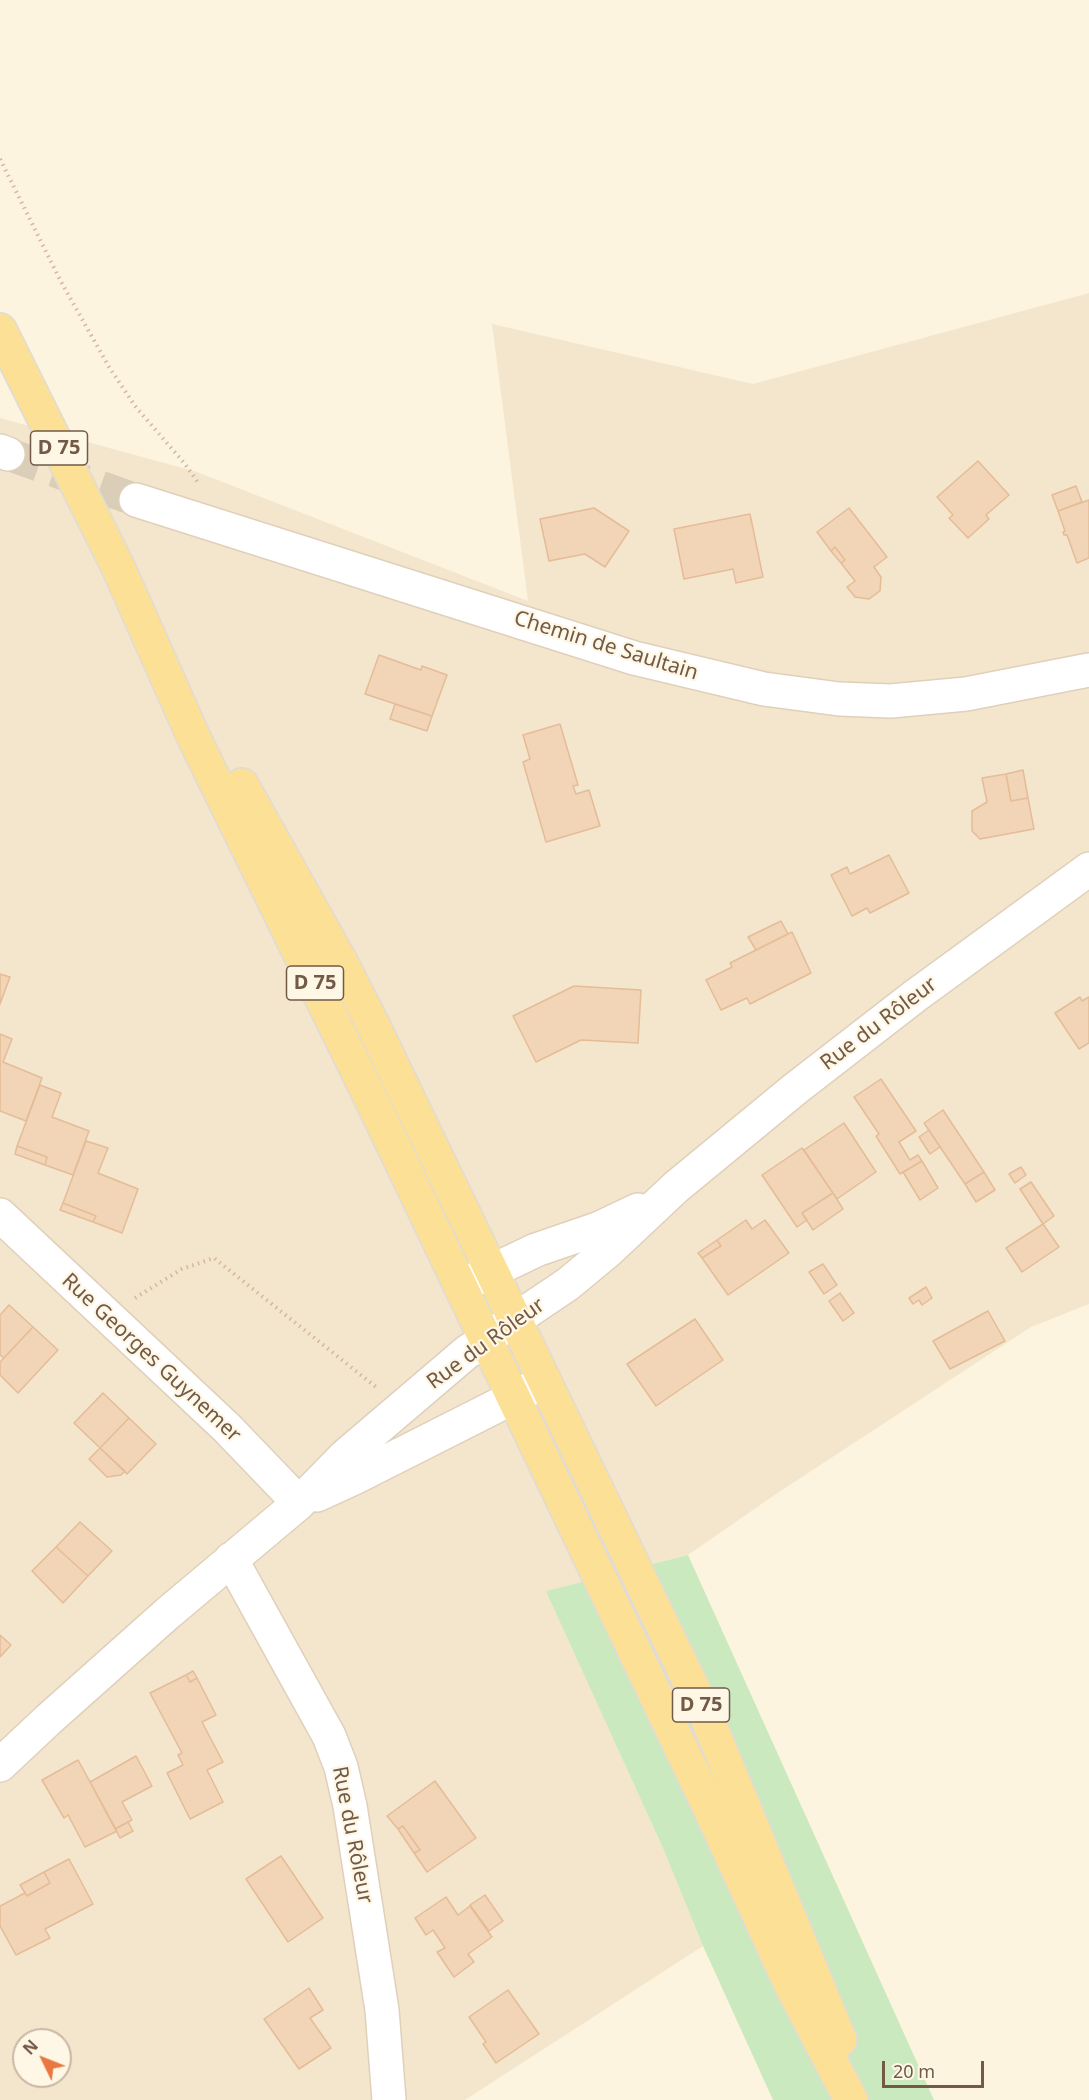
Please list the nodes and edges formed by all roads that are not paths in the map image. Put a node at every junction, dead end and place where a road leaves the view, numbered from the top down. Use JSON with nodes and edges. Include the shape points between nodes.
{"nodes":[{"id":1,"x":0,"y":330,"type":"edge"},
{"id":2,"x":136,"y":500,"type":"tunnel mouth"},
{"id":3,"x":118,"y":567,"type":"junction"},
{"id":4,"x":1089,"y":670,"type":"edge"},
{"id":5,"x":1089,"y":869,"type":"edge"},
{"id":6,"x":675,"y":1187,"type":"junction"},
{"id":7,"x":0,"y":1215,"type":"edge"},
{"id":8,"x":492,"y":1271,"type":"junction"},
{"id":9,"x":460,"y":1286,"type":"junction"},
{"id":10,"x":516,"y":1320,"type":"junction"},
{"id":11,"x":486,"y":1339,"type":"junction"},
{"id":12,"x":545,"y":1381,"type":"junction"},
{"id":13,"x":514,"y":1397,"type":"junction"},
{"id":14,"x":299,"y":1503,"type":"junction"},
{"id":15,"x":231,"y":1559,"type":"junction"},
{"id":16,"x":0,"y":1765,"type":"edge"},
{"id":17,"x":389,"y":2100,"type":"edge"},
{"id":18,"x":851,"y":2100,"type":"edge"},
{"id":19,"x":864,"y":2100,"type":"edge"}],
"edges":[{"from":1,"to":3,"type":"main road","number":"D 75"},
{"from":2,"to":4,"type":"street","name":"Chemin de Saultain","via":[[634,658],[764,689],[891,701],[966,694]]},
{"from":3,"to":8,"type":"main road","number":"D 75","via":[[357,991]]},
{"from":3,"to":9,"type":"main road","number":"D 75","via":[[194,738]]},
{"from":5,"to":6,"type":"street","name":"Rue du Rôleur","via":[[856,1041]]},
{"from":6,"to":8,"type":"street","name":"Rue du Rôleur","via":[[600,1228]]},
{"from":6,"to":10,"type":"street","name":"Rue du Rôleur","via":[[590,1267]]},
{"from":7,"to":14,"type":"street","name":"Rue Georges Guynemer","via":[[227,1428]]},
{"from":8,"to":9,"type":"street","name":"Rue du Rôleur"},
{"from":8,"to":10,"type":"main road","number":"D 75"},
{"from":9,"to":11,"type":"main road","number":"D 75"},
{"from":10,"to":11,"type":"street","name":"Rue du Rôleur"},
{"from":10,"to":12,"type":"main road","number":"D 75"},
{"from":11,"to":13,"type":"main road","number":"D 75"},
{"from":11,"to":14,"type":"street","name":"Rue du Rôleur","via":[[345,1456]]},
{"from":12,"to":13,"type":"street","name":"Rue du Rôleur"},
{"from":12,"to":19,"type":"main road","number":"D 75","via":[[707,1718]]},
{"from":13,"to":14,"type":"street","name":"Rue du Rôleur"},
{"from":13,"to":18,"type":"main road","number":"D 75","via":[[791,1985]]},
{"from":14,"to":15,"type":"street","name":"Rue du Rôleur"},
{"from":15,"to":16,"type":"street","name":"Rue du Rôleur"},
{"from":15,"to":17,"type":"street","name":"Rue du Rôleur","via":[[329,1737],[341,1767],[382,2010]]}]}
